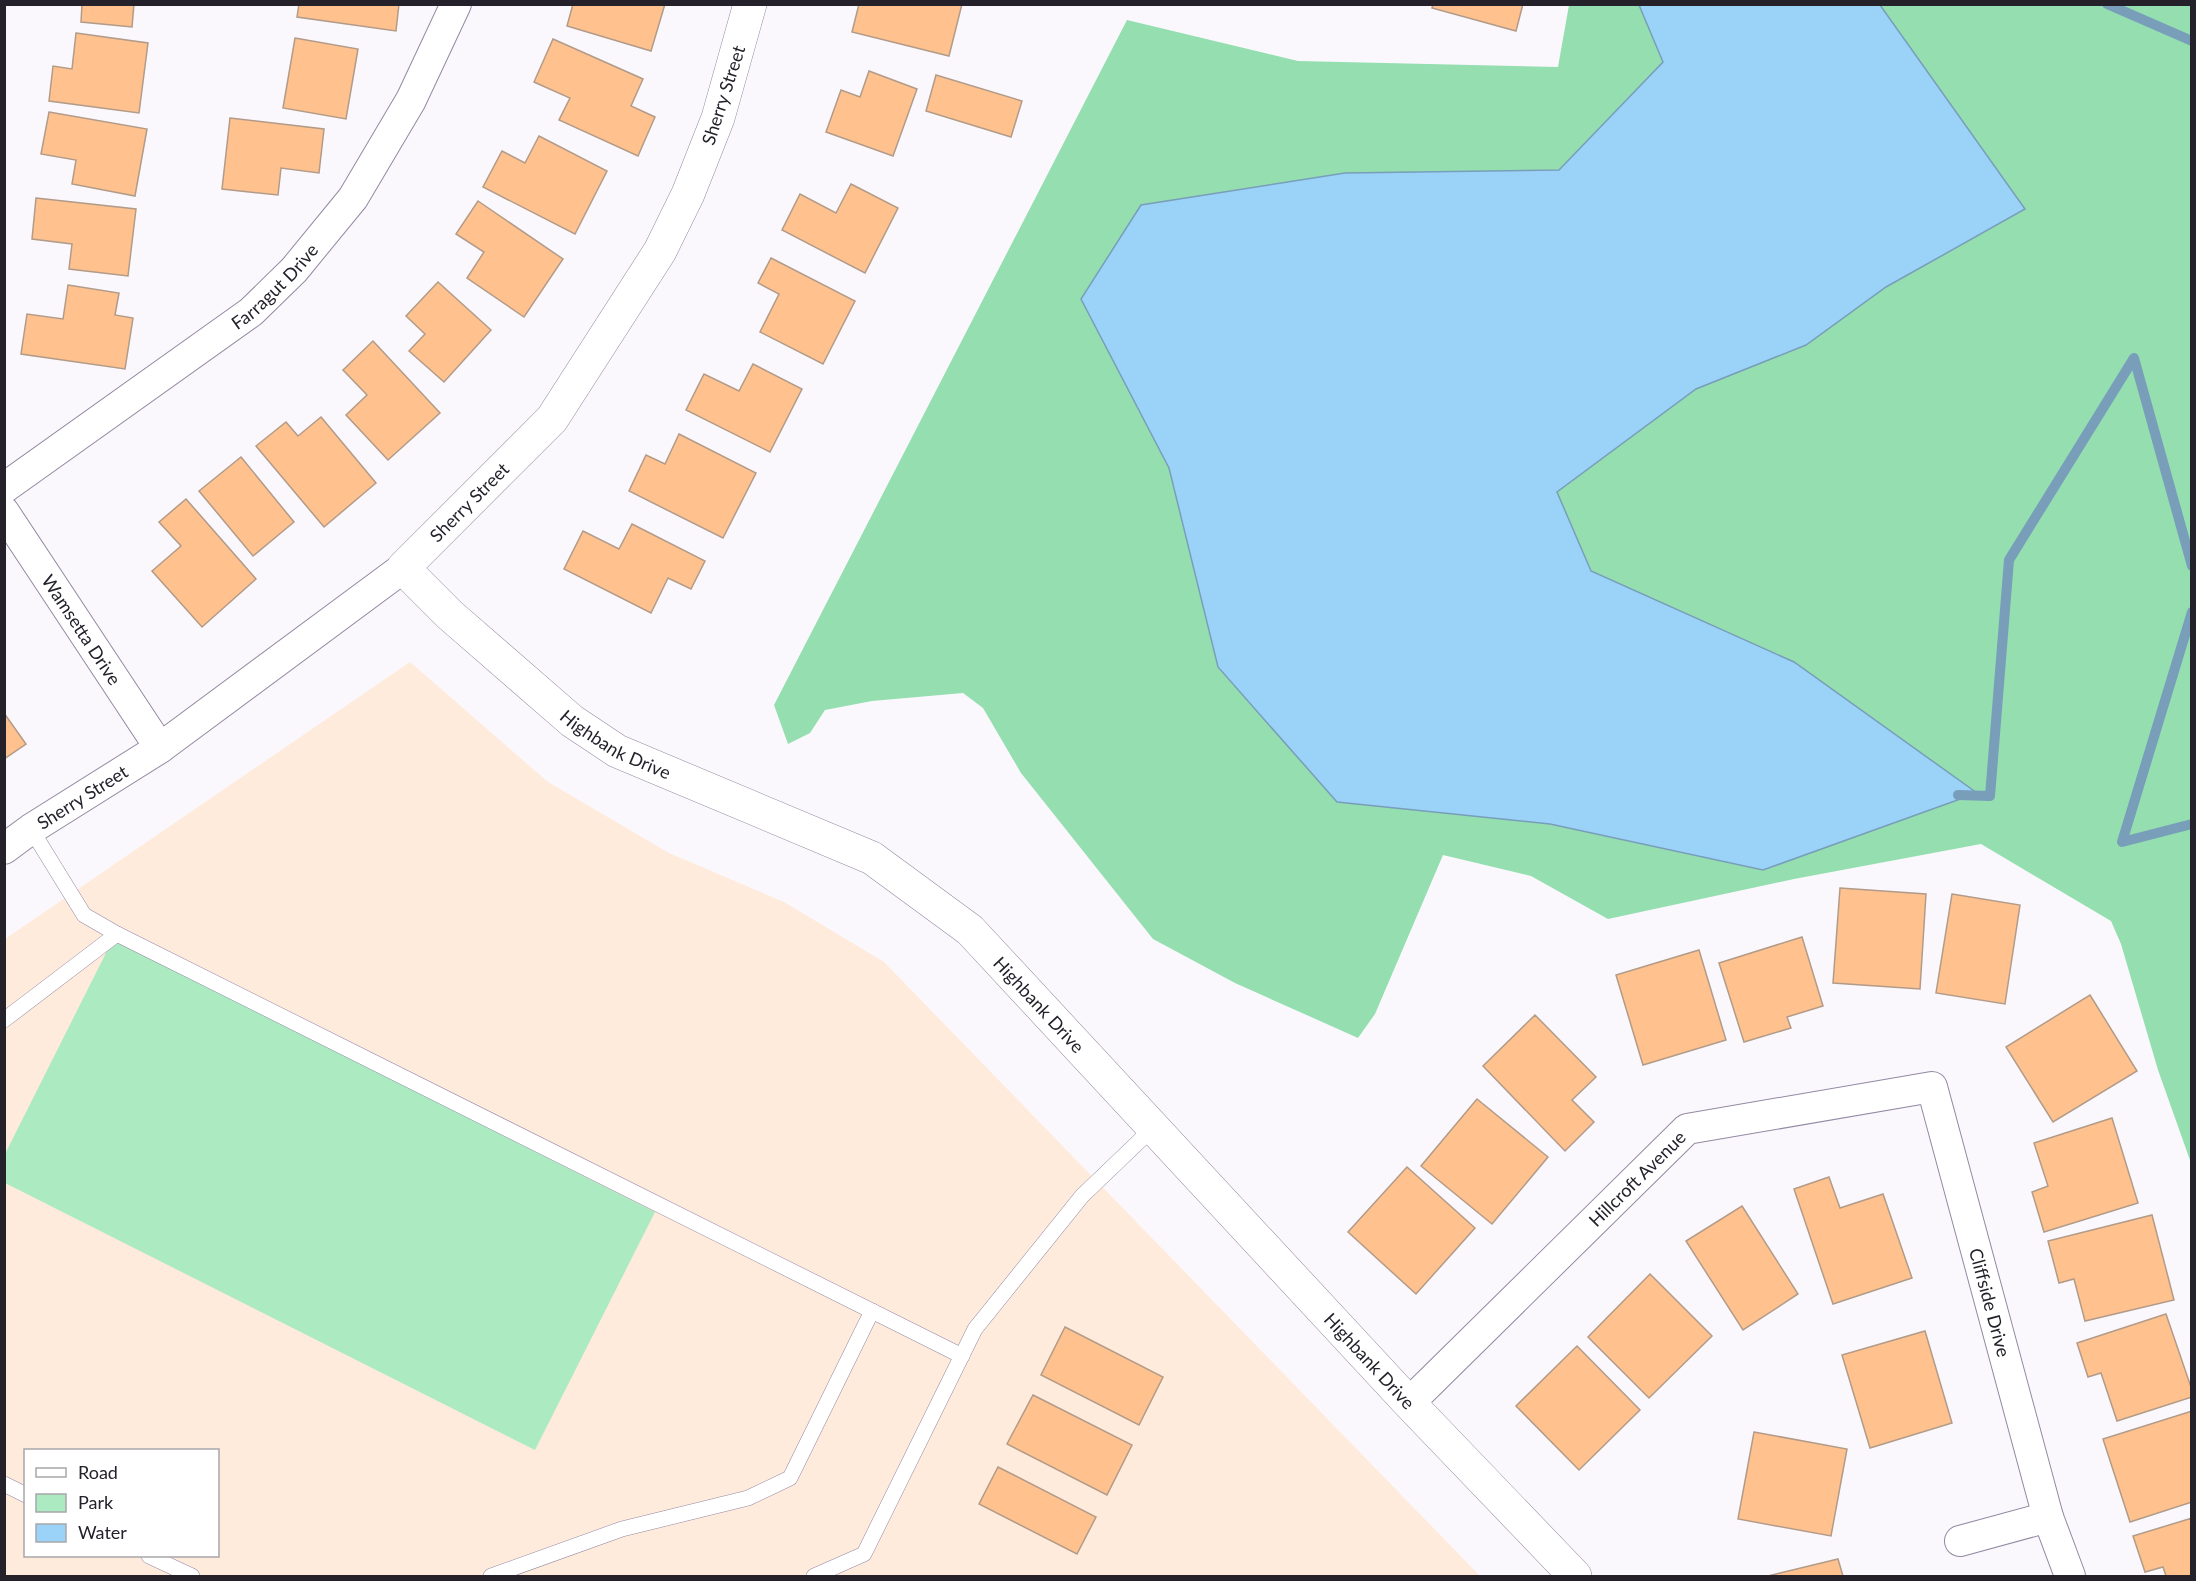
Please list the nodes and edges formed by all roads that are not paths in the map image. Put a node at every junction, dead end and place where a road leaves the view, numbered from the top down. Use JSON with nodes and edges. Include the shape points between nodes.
{"nodes":[{"id":1,"x":456,"y":4,"type":"edge"},
{"id":2,"x":750,"y":4,"type":"edge"},
{"id":3,"x":4,"y":488,"type":"edge"},
{"id":4,"x":4,"y":512,"type":"edge"},
{"id":5,"x":403,"y":568,"type":"junction"},
{"id":6,"x":160,"y":748,"type":"junction"},
{"id":7,"x":32,"y":829,"type":"junction"},
{"id":8,"x":4,"y":849,"type":"edge"},
{"id":9,"x":117,"y":934,"type":"junction"},
{"id":10,"x":4,"y":1020,"type":"edge"},
{"id":11,"x":1932,"y":1087,"type":"joint"},
{"id":12,"x":1154,"y":1127,"type":"junction"},
{"id":13,"x":872,"y":1311,"type":"junction"},
{"id":14,"x":962,"y":1356,"type":"junction"},
{"id":15,"x":1408,"y":1403,"type":"junction"},
{"id":16,"x":4,"y":1484,"type":"edge"},
{"id":17,"x":24,"y":1494,"type":"edge"},
{"id":18,"x":2048,"y":1517,"type":"junction"},
{"id":19,"x":1960,"y":1541,"type":"dead end"},
{"id":20,"x":151,"y":1557,"type":"edge"},
{"id":21,"x":192,"y":1576,"type":"edge"},
{"id":22,"x":491,"y":1576,"type":"edge"},
{"id":23,"x":814,"y":1576,"type":"edge"},
{"id":24,"x":1575,"y":1576,"type":"edge"},
{"id":25,"x":2070,"y":1576,"type":"edge"}],
"edges":[{"from":1,"to":3,"type":"street","name":"Farragut Drive","via":[[411,100],[353,198],[294,270],[251,312]]},
{"from":2,"to":5,"type":"street","name":"Sherry Street","via":[[718,118],[660,251],[552,419]]},
{"from":4,"to":6,"type":"street","name":"Wamsetta Drive"},
{"from":5,"to":6,"type":"street","name":"Sherry Street"},
{"from":5,"to":12,"type":"street","name":"Highbank Drive","via":[[450,615],[572,721],[617,752],[872,858],[970,930]]},
{"from":6,"to":7,"type":"street","name":"Sherry Street"},
{"from":7,"to":8,"type":"street","name":"Sherry Street"},
{"from":7,"to":9,"type":"lane","via":[[84,915]]},
{"from":9,"to":10,"type":"lane"},
{"from":9,"to":13,"type":"lane"},
{"from":11,"to":15,"type":"street","name":"Hillcroft Avenue","via":[[1687,1129]]},
{"from":11,"to":18,"type":"street","name":"Cliffside Drive"},
{"from":12,"to":14,"type":"lane","via":[[1082,1196],[975,1329]]},
{"from":12,"to":15,"type":"street","name":"Highbank Drive"},
{"from":13,"to":14,"type":"lane"},
{"from":13,"to":22,"type":"lane","via":[[790,1478],[748,1498],[622,1529]]},
{"from":14,"to":23,"type":"lane","via":[[864,1554]]},
{"from":15,"to":24,"type":"street","name":"Highbank Drive"},
{"from":16,"to":17,"type":"lane"},
{"from":18,"to":19,"type":"street"},
{"from":18,"to":25,"type":"street","name":"Cliffside Drive"},
{"from":20,"to":21,"type":"lane"}]}
